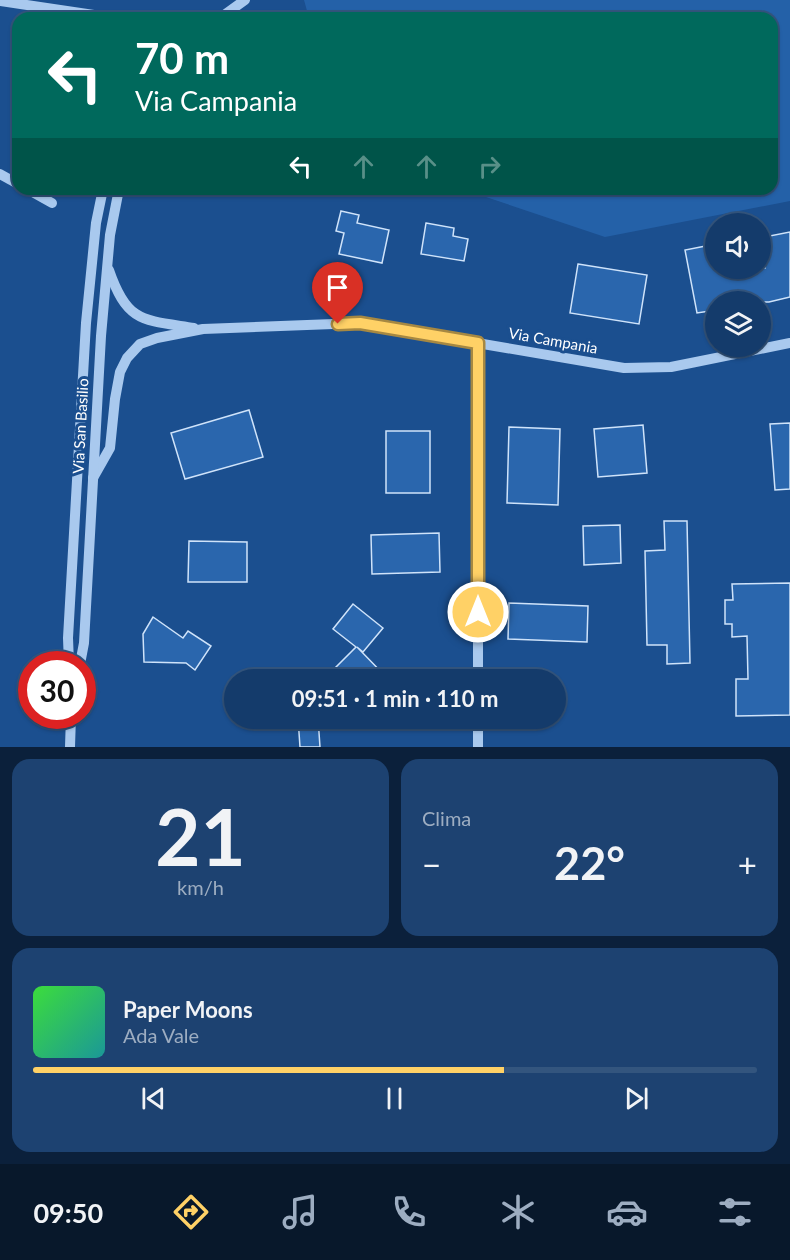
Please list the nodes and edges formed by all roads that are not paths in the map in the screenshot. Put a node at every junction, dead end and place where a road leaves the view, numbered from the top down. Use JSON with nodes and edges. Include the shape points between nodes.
{"nodes":[{"id":1,"x":244,"y":0,"type":"edge"},
{"id":2,"x":0,"y":1,"type":"edge"},
{"id":3,"x":74,"y":12,"type":"edge"},
{"id":4,"x":228,"y":12,"type":"edge"},
{"id":5,"x":38,"y":195,"type":"edge"},
{"id":6,"x":102,"y":195,"type":"edge"},
{"id":7,"x":118,"y":195,"type":"edge"},
{"id":8,"x":52,"y":203,"type":"dead end"},
{"id":9,"x":107,"y":265,"type":"junction"},
{"id":10,"x":203,"y":329,"type":"junction"},
{"id":11,"x":478,"y":343,"type":"junction"},
{"id":12,"x":790,"y":343,"type":"edge"},
{"id":13,"x":93,"y":478,"type":"junction"},
{"id":14,"x":68,"y":651,"type":"edge"},
{"id":15,"x":82,"y":651,"type":"edge"},
{"id":16,"x":478,"y":669,"type":"edge"},
{"id":17,"x":71,"y":729,"type":"edge"},
{"id":18,"x":478,"y":729,"type":"edge"},
{"id":19,"x":70,"y":747,"type":"edge"},
{"id":20,"x":478,"y":747,"type":"edge"}],
"edges":[{"from":1,"to":4,"type":"street"},
{"from":2,"to":3,"type":"street"},
{"from":5,"to":8,"type":"street"},
{"from":6,"to":14,"type":"street","name":"Via San Basilio","via":[[87,323]]},
{"from":7,"to":9,"type":"street","name":"Via San Basilio"},
{"from":9,"to":10,"type":"street","via":[[125,305],[138,317]]},
{"from":9,"to":13,"type":"street","name":"Via San Basilio"},
{"from":10,"to":11,"type":"street","name":"Via Campania","via":[[360,323]]},
{"from":10,"to":13,"type":"street","via":[[140,344],[127,358],[120,372],[110,448]]},
{"from":11,"to":12,"type":"street","name":"Via Campania","via":[[624,368],[670,367]]},
{"from":11,"to":16,"type":"street"},
{"from":13,"to":15,"type":"street","name":"Via San Basilio"},
{"from":17,"to":19,"type":"street"},
{"from":18,"to":20,"type":"street"}]}
